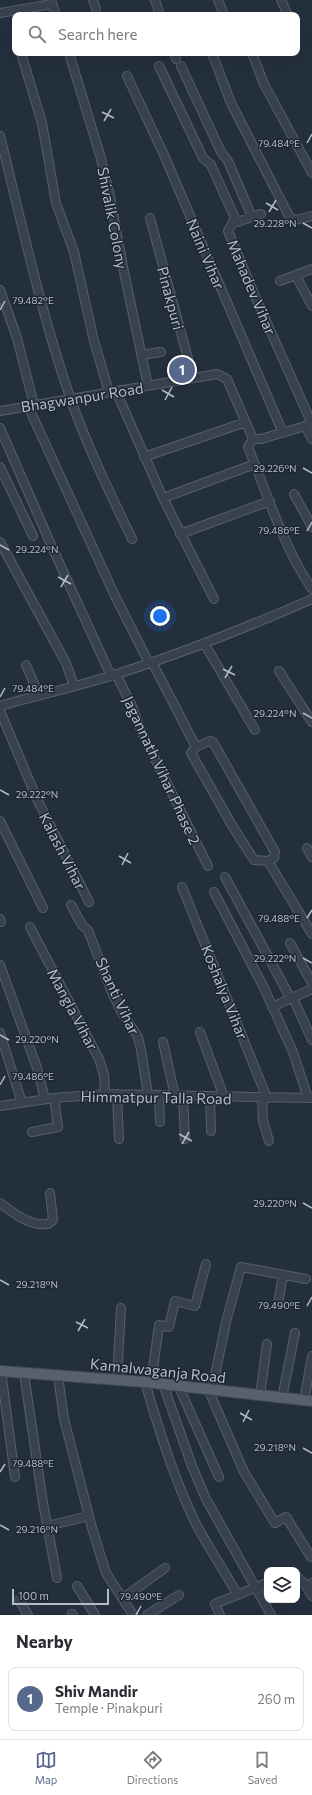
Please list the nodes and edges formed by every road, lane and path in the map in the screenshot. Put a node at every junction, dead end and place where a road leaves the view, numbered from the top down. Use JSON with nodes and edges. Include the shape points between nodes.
{"nodes":[{"id":1,"x":22,"y":0,"type":"edge"},
{"id":2,"x":93,"y":0,"type":"edge"},
{"id":3,"x":155,"y":0,"type":"edge"},
{"id":4,"x":218,"y":0,"type":"edge"},
{"id":5,"x":281,"y":0,"type":"edge"},
{"id":6,"x":52,"y":2,"type":"edge"},
{"id":7,"x":24,"y":9,"type":"junction"},
{"id":8,"x":96,"y":9,"type":"dead end"},
{"id":9,"x":55,"y":12,"type":"edge"},
{"id":10,"x":159,"y":12,"type":"edge"},
{"id":11,"x":223,"y":12,"type":"edge"},
{"id":12,"x":287,"y":12,"type":"edge"},
{"id":13,"x":0,"y":13,"type":"edge"},
{"id":14,"x":23,"y":56,"type":"edge"},
{"id":15,"x":70,"y":56,"type":"edge"},
{"id":16,"x":213,"y":56,"type":"edge"},
{"id":17,"x":253,"y":56,"type":"edge"},
{"id":18,"x":159,"y":66,"type":"dead end"},
{"id":19,"x":182,"y":66,"type":"dead end"},
{"id":20,"x":127,"y":76,"type":"dead end"},
{"id":21,"x":0,"y":136,"type":"edge"},
{"id":22,"x":312,"y":173,"type":"edge"},
{"id":23,"x":261,"y":214,"type":"dead end"},
{"id":24,"x":312,"y":216,"type":"edge"},
{"id":25,"x":252,"y":217,"type":"junction"},
{"id":26,"x":150,"y":218,"type":"dead end"},
{"id":27,"x":234,"y":223,"type":"junction"},
{"id":28,"x":312,"y":269,"type":"edge"},
{"id":29,"x":296,"y":276,"type":"junction"},
{"id":30,"x":280,"y":281,"type":"dead end"},
{"id":31,"x":0,"y":290,"type":"edge"},
{"id":32,"x":312,"y":306,"type":"edge"},
{"id":33,"x":161,"y":352,"type":"dead end"},
{"id":34,"x":141,"y":355,"type":"junction"},
{"id":35,"x":193,"y":377,"type":"junction"},
{"id":36,"x":148,"y":386,"type":"junction"},
{"id":37,"x":112,"y":392,"type":"junction"},
{"id":38,"x":71,"y":398,"type":"junction"},
{"id":39,"x":31,"y":405,"type":"junction"},
{"id":40,"x":0,"y":411,"type":"edge"},
{"id":41,"x":246,"y":422,"type":"junction"},
{"id":42,"x":310,"y":425,"type":"edge"},
{"id":43,"x":0,"y":428,"type":"edge"},
{"id":44,"x":283,"y":433,"type":"junction"},
{"id":45,"x":253,"y":439,"type":"junction"},
{"id":46,"x":312,"y":439,"type":"edge"},
{"id":47,"x":144,"y":457,"type":"junction"},
{"id":48,"x":255,"y":464,"type":"junction"},
{"id":49,"x":0,"y":467,"type":"edge"},
{"id":50,"x":294,"y":494,"type":"dead end"},
{"id":51,"x":163,"y":498,"type":"junction"},
{"id":52,"x":270,"y":501,"type":"junction"},
{"id":53,"x":312,"y":528,"type":"edge"},
{"id":54,"x":180,"y":534,"type":"junction"},
{"id":55,"x":33,"y":536,"type":"dead end"},
{"id":56,"x":132,"y":539,"type":"dead end"},
{"id":57,"x":0,"y":542,"type":"edge"},
{"id":58,"x":312,"y":589,"type":"edge"},
{"id":59,"x":214,"y":599,"type":"dead end"},
{"id":60,"x":312,"y":599,"type":"edge"},
{"id":61,"x":204,"y":644,"type":"junction"},
{"id":62,"x":151,"y":663,"type":"junction"},
{"id":63,"x":26,"y":665,"type":"dead end"},
{"id":64,"x":279,"y":672,"type":"dead end"},
{"id":65,"x":114,"y":675,"type":"junction"},
{"id":66,"x":74,"y":686,"type":"junction"},
{"id":67,"x":39,"y":695,"type":"junction"},
{"id":68,"x":0,"y":706,"type":"edge"},
{"id":69,"x":0,"y":711,"type":"edge"},
{"id":70,"x":312,"y":722,"type":"edge"},
{"id":71,"x":255,"y":730,"type":"dead end"},
{"id":72,"x":196,"y":747,"type":"junction"},
{"id":73,"x":0,"y":822,"type":"edge"},
{"id":74,"x":307,"y":848,"type":"dead end"},
{"id":75,"x":312,"y":857,"type":"edge"},
{"id":76,"x":268,"y":861,"type":"junction"},
{"id":77,"x":208,"y":866,"type":"dead end"},
{"id":78,"x":225,"y":877,"type":"dead end"},
{"id":79,"x":182,"y":887,"type":"dead end"},
{"id":80,"x":214,"y":892,"type":"dead end"},
{"id":81,"x":89,"y":902,"type":"dead end"},
{"id":82,"x":71,"y":905,"type":"dead end"},
{"id":83,"x":43,"y":908,"type":"dead end"},
{"id":84,"x":30,"y":927,"type":"dead end"},
{"id":85,"x":312,"y":934,"type":"edge"},
{"id":86,"x":290,"y":943,"type":"dead end"},
{"id":87,"x":0,"y":965,"type":"edge"},
{"id":88,"x":312,"y":983,"type":"edge"},
{"id":89,"x":312,"y":989,"type":"edge"},
{"id":90,"x":292,"y":998,"type":"junction"},
{"id":91,"x":272,"y":1007,"type":"junction"},
{"id":92,"x":200,"y":1032,"type":"dead end"},
{"id":93,"x":0,"y":1033,"type":"edge"},
{"id":94,"x":312,"y":1040,"type":"edge"},
{"id":95,"x":163,"y":1042,"type":"dead end"},
{"id":96,"x":105,"y":1094,"type":"junction"},
{"id":97,"x":117,"y":1094,"type":"junction"},
{"id":98,"x":148,"y":1095,"type":"junction"},
{"id":99,"x":159,"y":1096,"type":"junction"},
{"id":100,"x":179,"y":1096,"type":"junction"},
{"id":101,"x":210,"y":1097,"type":"junction"},
{"id":102,"x":54,"y":1098,"type":"junction"},
{"id":103,"x":222,"y":1098,"type":"junction"},
{"id":104,"x":264,"y":1098,"type":"junction"},
{"id":105,"x":310,"y":1098,"type":"edge"},
{"id":106,"x":44,"y":1099,"type":"junction"},
{"id":107,"x":22,"y":1103,"type":"junction"},
{"id":108,"x":0,"y":1106,"type":"edge"},
{"id":109,"x":160,"y":1122,"type":"dead end"},
{"id":110,"x":211,"y":1131,"type":"dead end"},
{"id":111,"x":32,"y":1132,"type":"dead end"},
{"id":112,"x":119,"y":1139,"type":"dead end"},
{"id":113,"x":185,"y":1139,"type":"dead end"},
{"id":114,"x":269,"y":1141,"type":"dead end"},
{"id":115,"x":50,"y":1193,"type":"dead end"},
{"id":116,"x":0,"y":1203,"type":"edge"},
{"id":117,"x":206,"y":1264,"type":"dead end"},
{"id":118,"x":283,"y":1275,"type":"junction"},
{"id":119,"x":306,"y":1279,"type":"dead end"},
{"id":120,"x":278,"y":1304,"type":"dead end"},
{"id":121,"x":121,"y":1308,"type":"dead end"},
{"id":122,"x":294,"y":1332,"type":"dead end"},
{"id":123,"x":267,"y":1344,"type":"dead end"},
{"id":124,"x":312,"y":1356,"type":"edge"},
{"id":125,"x":1,"y":1371,"type":"edge"},
{"id":126,"x":24,"y":1373,"type":"junction"},
{"id":127,"x":58,"y":1376,"type":"junction"},
{"id":128,"x":117,"y":1380,"type":"junction"},
{"id":129,"x":148,"y":1383,"type":"junction"},
{"id":130,"x":163,"y":1384,"type":"junction"},
{"id":131,"x":179,"y":1386,"type":"junction"},
{"id":132,"x":210,"y":1389,"type":"junction"},
{"id":133,"x":260,"y":1396,"type":"junction"},
{"id":134,"x":282,"y":1398,"type":"junction"},
{"id":135,"x":308,"y":1401,"type":"edge"},
{"id":136,"x":15,"y":1476,"type":"dead end"},
{"id":137,"x":219,"y":1477,"type":"dead end"},
{"id":138,"x":89,"y":1516,"type":"junction"},
{"id":139,"x":47,"y":1526,"type":"junction"},
{"id":140,"x":311,"y":1557,"type":"dead end"},
{"id":141,"x":165,"y":1568,"type":"dead end"},
{"id":142,"x":57,"y":1578,"type":"dead end"},
{"id":143,"x":300,"y":1578,"type":"edge"},
{"id":144,"x":264,"y":1584,"type":"edge"},
{"id":145,"x":309,"y":1584,"type":"edge"},
{"id":146,"x":77,"y":1586,"type":"dead end"},
{"id":147,"x":255,"y":1587,"type":"junction"},
{"id":148,"x":235,"y":1590,"type":"dead end"},
{"id":149,"x":179,"y":1595,"type":"dead end"},
{"id":150,"x":312,"y":1596,"type":"edge"},
{"id":151,"x":123,"y":1598,"type":"junction"},
{"id":152,"x":19,"y":1600,"type":"dead end"},
{"id":153,"x":28,"y":1615,"type":"edge"},
{"id":154,"x":95,"y":1615,"type":"edge"},
{"id":155,"x":133,"y":1615,"type":"edge"},
{"id":156,"x":147,"y":1615,"type":"edge"},
{"id":157,"x":220,"y":1615,"type":"edge"},
{"id":158,"x":271,"y":1615,"type":"edge"}],
"edges":[{"from":1,"to":7,"type":"street"},
{"from":2,"to":8,"type":"street"},
{"from":3,"to":10,"type":"street"},
{"from":4,"to":11,"type":"street"},
{"from":5,"to":12,"type":"street"},
{"from":6,"to":7,"type":"street"},
{"from":6,"to":9,"type":"street"},
{"from":7,"to":13,"type":"street"},
{"from":14,"to":37,"type":"street","via":[[42,123],[56,203],[74,252],[94,341]]},
{"from":15,"to":34,"type":"street","name":"Shivalik Colony","via":[[100,155]]},
{"from":16,"to":24,"type":"street","via":[[231,103],[290,218],[295,220]]},
{"from":17,"to":22,"type":"street","via":[[264,84]]},
{"from":18,"to":27,"type":"street","name":"Mahadev Vihar","via":[[203,158],[212,165],[235,218]]},
{"from":19,"to":25,"type":"street"},
{"from":20,"to":44,"type":"street","name":"Naini Vihar","via":[[164,155]]},
{"from":21,"to":38,"type":"street","via":[[50,332]]},
{"from":23,"to":25,"type":"street"},
{"from":25,"to":27,"type":"street"},
{"from":26,"to":35,"type":"street","name":"Pinakpuri"},
{"from":27,"to":42,"type":"street","name":"Mahadev Vihar","via":[[228,231]]},
{"from":28,"to":29,"type":"street"},
{"from":29,"to":30,"type":"street"},
{"from":29,"to":32,"type":"street"},
{"from":31,"to":39,"type":"street","via":[[17,338]]},
{"from":33,"to":34,"type":"street"},
{"from":34,"to":36,"type":"street","name":"Shivalik Colony"},
{"from":35,"to":36,"type":"street","name":"Bhagwanpur Road"},
{"from":35,"to":41,"type":"street","name":"Bhagwanpur Road","via":[[217,374],[227,379]]},
{"from":36,"to":37,"type":"street","name":"Bhagwanpur Road"},
{"from":37,"to":38,"type":"street","name":"Bhagwanpur Road"},
{"from":37,"to":47,"type":"street"},
{"from":38,"to":39,"type":"street","name":"Bhagwanpur Road"},
{"from":38,"to":56,"type":"street","via":[[93,457]]},
{"from":39,"to":40,"type":"street","name":"Bhagwanpur Road"},
{"from":39,"to":62,"type":"street","via":[[115,596]]},
{"from":41,"to":45,"type":"street","name":"Bhagwanpur Road"},
{"from":41,"to":47,"type":"street"},
{"from":42,"to":44,"type":"street"},
{"from":42,"to":46,"type":"street","name":"Mahadev Vihar"},
{"from":43,"to":65,"type":"street","name":"Jagannath Vihar Phase 2","via":[[52,547]]},
{"from":44,"to":45,"type":"street"},
{"from":45,"to":48,"type":"street","via":[[248,445]]},
{"from":47,"to":51,"type":"street"},
{"from":48,"to":51,"type":"street"},
{"from":48,"to":52,"type":"street"},
{"from":49,"to":55,"type":"street"},
{"from":50,"to":53,"type":"street"},
{"from":51,"to":54,"type":"street"},
{"from":52,"to":54,"type":"street"},
{"from":52,"to":58,"type":"street","via":[[295,559]]},
{"from":54,"to":59,"type":"street"},
{"from":57,"to":66,"type":"street","via":[[66,663]]},
{"from":60,"to":61,"type":"street"},
{"from":61,"to":62,"type":"street"},
{"from":61,"to":71,"type":"street"},
{"from":62,"to":65,"type":"street"},
{"from":62,"to":72,"type":"street"},
{"from":63,"to":67,"type":"street"},
{"from":64,"to":70,"type":"street"},
{"from":65,"to":66,"type":"street"},
{"from":65,"to":77,"type":"street","name":"Jagannath Vihar Phase 2","via":[[131,704]]},
{"from":66,"to":67,"type":"street"},
{"from":67,"to":68,"type":"street"},
{"from":69,"to":81,"type":"street","name":"Kalash Vihar","via":[[37,799]]},
{"from":72,"to":76,"type":"street","via":[[191,753],[248,851],[254,860]]},
{"from":72,"to":76,"type":"street","via":[[213,742],[275,852],[274,858]]},
{"from":73,"to":83,"type":"street"},
{"from":74,"to":75,"type":"street"},
{"from":76,"to":85,"type":"street"},
{"from":78,"to":90,"type":"street"},
{"from":79,"to":104,"type":"street","name":"Koshalya Vihar"},
{"from":80,"to":91,"type":"street"},
{"from":82,"to":98,"type":"street","name":"Shanti Vihar","via":[[82,925],[88,930],[111,990],[138,1037]]},
{"from":84,"to":96,"type":"street","name":"Mangla Vihar","via":[[99,1059],[104,1074]]},
{"from":86,"to":88,"type":"street"},
{"from":87,"to":106,"type":"street","via":[[37,1068]]},
{"from":89,"to":90,"type":"street"},
{"from":90,"to":91,"type":"street"},
{"from":90,"to":94,"type":"street"},
{"from":91,"to":105,"type":"street","via":[[293,1052]]},
{"from":92,"to":103,"type":"street","via":[[222,1089]]},
{"from":93,"to":107,"type":"street"},
{"from":95,"to":100,"type":"street"},
{"from":96,"to":97,"type":"street","name":"Himmatpur Talla Road"},
{"from":96,"to":102,"type":"street","name":"Himmatpur Talla Road"},
{"from":97,"to":98,"type":"street","name":"Himmatpur Talla Road"},
{"from":97,"to":112,"type":"street"},
{"from":98,"to":99,"type":"street","name":"Himmatpur Talla Road"},
{"from":99,"to":100,"type":"street","name":"Himmatpur Talla Road"},
{"from":99,"to":109,"type":"street"},
{"from":100,"to":101,"type":"street","name":"Himmatpur Talla Road"},
{"from":100,"to":113,"type":"street"},
{"from":101,"to":103,"type":"street","name":"Himmatpur Talla Road"},
{"from":101,"to":110,"type":"street"},
{"from":102,"to":106,"type":"street","name":"Himmatpur Talla Road"},
{"from":102,"to":111,"type":"street","via":[[58,1127]]},
{"from":103,"to":104,"type":"street","name":"Himmatpur Talla Road"},
{"from":104,"to":105,"type":"street","name":"Himmatpur Talla Road"},
{"from":104,"to":114,"type":"street","name":"Koshalya Vihar","via":[[263,1121]]},
{"from":106,"to":107,"type":"street","name":"Himmatpur Talla Road"},
{"from":107,"to":108,"type":"street","name":"Himmatpur Talla Road"},
{"from":115,"to":116,"type":"street","via":[[53,1220],[48,1224],[40,1225],[28,1221]]},
{"from":117,"to":129,"type":"street","via":[[195,1306],[175,1301],[169,1326],[159,1325]]},
{"from":118,"to":119,"type":"street"},
{"from":118,"to":120,"type":"street"},
{"from":118,"to":132,"type":"street","via":[[241,1267]]},
{"from":121,"to":128,"type":"street"},
{"from":122,"to":134,"type":"street"},
{"from":123,"to":133,"type":"street"},
{"from":124,"to":135,"type":"street"},
{"from":125,"to":126,"type":"main road","name":"Kamalwaganja Road"},
{"from":125,"to":136,"type":"street"},
{"from":126,"to":127,"type":"main road","name":"Kamalwaganja Road"},
{"from":126,"to":139,"type":"street"},
{"from":127,"to":128,"type":"main road","name":"Kamalwaganja Road"},
{"from":127,"to":138,"type":"street","via":[[64,1419]]},
{"from":128,"to":129,"type":"main road","name":"Kamalwaganja Road"},
{"from":129,"to":130,"type":"main road","name":"Kamalwaganja Road"},
{"from":129,"to":148,"type":"street","via":[[160,1432],[183,1494],[197,1525]]},
{"from":130,"to":131,"type":"main road","name":"Kamalwaganja Road"},
{"from":130,"to":147,"type":"street","via":[[206,1499]]},
{"from":131,"to":132,"type":"main road","name":"Kamalwaganja Road"},
{"from":131,"to":137,"type":"street"},
{"from":132,"to":133,"type":"main road","name":"Kamalwaganja Road"},
{"from":132,"to":140,"type":"street","via":[[244,1472],[275,1523],[286,1516]]},
{"from":133,"to":134,"type":"main road","name":"Kamalwaganja Road"},
{"from":134,"to":135,"type":"main road","name":"Kamalwaganja Road"},
{"from":138,"to":139,"type":"street"},
{"from":138,"to":151,"type":"street","via":[[106,1573]]},
{"from":139,"to":142,"type":"street"},
{"from":141,"to":151,"type":"street"},
{"from":143,"to":145,"type":"street"},
{"from":144,"to":147,"type":"street"},
{"from":145,"to":150,"type":"street"},
{"from":146,"to":154,"type":"street"},
{"from":147,"to":157,"type":"street","via":[[215,1604]]},
{"from":147,"to":158,"type":"street"},
{"from":149,"to":156,"type":"street"},
{"from":151,"to":155,"type":"street"},
{"from":152,"to":153,"type":"street"}]}
